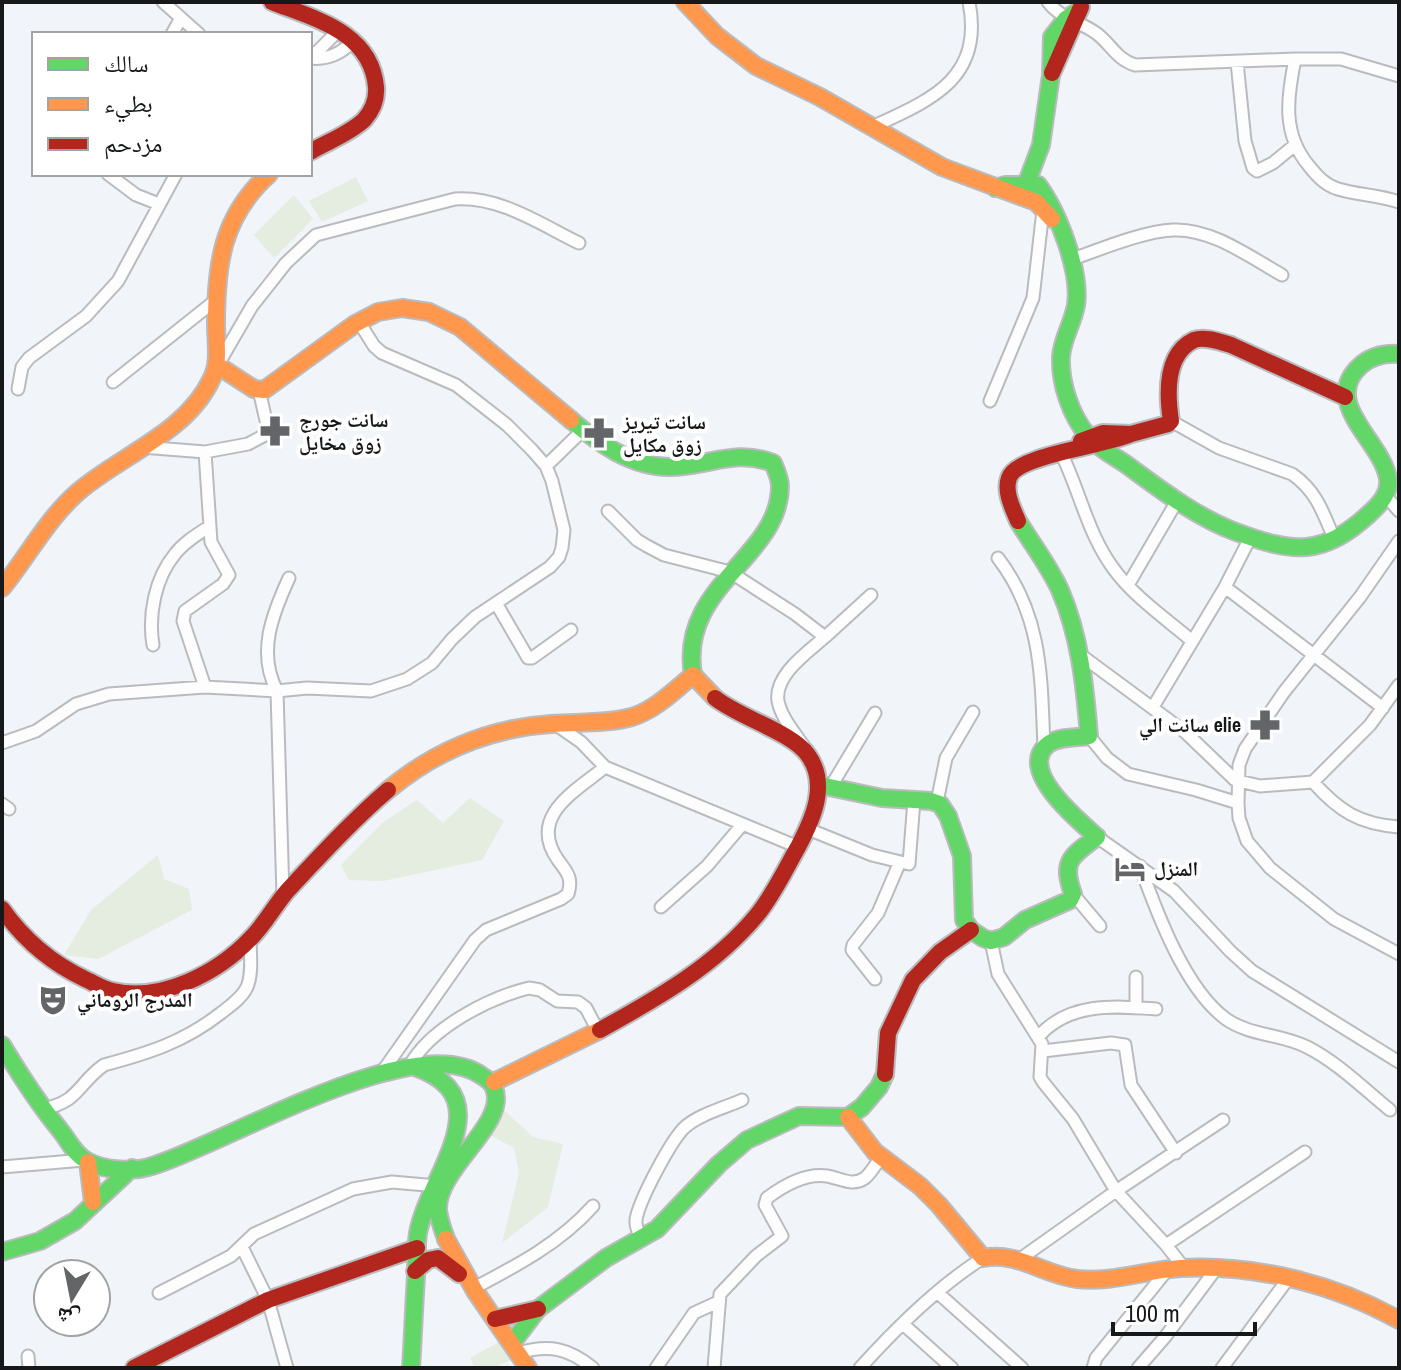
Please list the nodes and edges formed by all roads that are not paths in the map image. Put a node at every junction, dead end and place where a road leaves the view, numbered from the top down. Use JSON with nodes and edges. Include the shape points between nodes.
{"nodes":[{"id":1,"x":163,"y":2,"type":"edge"},
{"id":2,"x":272,"y":2,"type":"edge"},
{"id":3,"x":685,"y":2,"type":"edge"},
{"id":4,"x":969,"y":2,"type":"edge"},
{"id":5,"x":1047,"y":2,"type":"edge"},
{"id":6,"x":181,"y":18,"type":"junction"},
{"id":7,"x":1071,"y":21,"type":"edge"},
{"id":8,"x":335,"y":30,"type":"junction"},
{"id":9,"x":173,"y":32,"type":"edge"},
{"id":10,"x":197,"y":32,"type":"edge"},
{"id":11,"x":350,"y":44,"type":"junction"},
{"id":12,"x":312,"y":55,"type":"edge"},
{"id":13,"x":312,"y":56,"type":"edge"},
{"id":14,"x":1295,"y":59,"type":"junction"},
{"id":15,"x":1237,"y":62,"type":"junction"},
{"id":16,"x":1399,"y":76,"type":"edge"},
{"id":17,"x":872,"y":127,"type":"junction"},
{"id":18,"x":1295,"y":145,"type":"junction"},
{"id":19,"x":312,"y":151,"type":"edge"},
{"id":20,"x":111,"y":176,"type":"edge"},
{"id":21,"x":175,"y":176,"type":"edge"},
{"id":22,"x":267,"y":176,"type":"edge"},
{"id":23,"x":1034,"y":196,"type":"junction"},
{"id":24,"x":1399,"y":202,"type":"edge"},
{"id":25,"x":159,"y":204,"type":"junction"},
{"id":26,"x":579,"y":243,"type":"dead end"},
{"id":27,"x":1070,"y":260,"type":"junction"},
{"id":28,"x":1282,"y":275,"type":"dead end"},
{"id":29,"x":216,"y":300,"type":"junction"},
{"id":30,"x":359,"y":322,"type":"junction"},
{"id":31,"x":1399,"y":354,"type":"edge"},
{"id":32,"x":217,"y":365,"type":"junction"},
{"id":33,"x":113,"y":382,"type":"dead end"},
{"id":34,"x":18,"y":389,"type":"dead end"},
{"id":35,"x":259,"y":390,"type":"junction"},
{"id":36,"x":1345,"y":397,"type":"junction"},
{"id":37,"x":990,"y":401,"type":"dead end"},
{"id":38,"x":1171,"y":421,"type":"junction"},
{"id":39,"x":583,"y":430,"type":"junction"},
{"id":40,"x":1101,"y":440,"type":"junction"},
{"id":41,"x":141,"y":447,"type":"junction"},
{"id":42,"x":205,"y":452,"type":"junction"},
{"id":43,"x":1065,"y":454,"type":"junction"},
{"id":44,"x":546,"y":466,"type":"junction"},
{"id":45,"x":1385,"y":495,"type":"junction"},
{"id":46,"x":1177,"y":501,"type":"junction"},
{"id":47,"x":608,"y":511,"type":"dead end"},
{"id":48,"x":1399,"y":511,"type":"edge"},
{"id":49,"x":210,"y":526,"type":"junction"},
{"id":50,"x":1250,"y":538,"type":"junction"},
{"id":51,"x":1335,"y":541,"type":"junction"},
{"id":52,"x":1399,"y":541,"type":"edge"},
{"id":53,"x":998,"y":558,"type":"dead end"},
{"id":54,"x":730,"y":572,"type":"junction"},
{"id":55,"x":289,"y":578,"type":"dead end"},
{"id":56,"x":1128,"y":585,"type":"junction"},
{"id":57,"x":1225,"y":587,"type":"junction"},
{"id":58,"x":2,"y":588,"type":"edge"},
{"id":59,"x":871,"y":595,"type":"dead end"},
{"id":60,"x":496,"y":603,"type":"junction"},
{"id":61,"x":571,"y":630,"type":"dead end"},
{"id":62,"x":825,"y":637,"type":"junction"},
{"id":63,"x":1191,"y":640,"type":"junction"},
{"id":64,"x":153,"y":645,"type":"dead end"},
{"id":65,"x":1314,"y":655,"type":"junction"},
{"id":66,"x":1082,"y":656,"type":"junction"},
{"id":67,"x":693,"y":675,"type":"junction"},
{"id":68,"x":1399,"y":685,"type":"edge"},
{"id":69,"x":205,"y":687,"type":"junction"},
{"id":70,"x":277,"y":691,"type":"junction"},
{"id":71,"x":1153,"y":707,"type":"junction"},
{"id":72,"x":1383,"y":708,"type":"junction"},
{"id":73,"x":973,"y":712,"type":"dead end"},
{"id":74,"x":875,"y":713,"type":"dead end"},
{"id":75,"x":554,"y":724,"type":"junction"},
{"id":76,"x":1089,"y":736,"type":"junction"},
{"id":77,"x":2,"y":743,"type":"edge"},
{"id":78,"x":1044,"y":748,"type":"junction"},
{"id":79,"x":809,"y":754,"type":"junction"},
{"id":80,"x":605,"y":767,"type":"junction"},
{"id":81,"x":1313,"y":782,"type":"junction"},
{"id":82,"x":1240,"y":783,"type":"junction"},
{"id":83,"x":825,"y":787,"type":"junction"},
{"id":84,"x":914,"y":800,"type":"junction"},
{"id":85,"x":937,"y":802,"type":"junction"},
{"id":86,"x":1238,"y":803,"type":"junction"},
{"id":87,"x":742,"y":825,"type":"junction"},
{"id":88,"x":1399,"y":827,"type":"edge"},
{"id":89,"x":808,"y":829,"type":"junction"},
{"id":90,"x":1097,"y":837,"type":"junction"},
{"id":91,"x":798,"y":847,"type":"junction"},
{"id":92,"x":899,"y":864,"type":"junction"},
{"id":93,"x":1140,"y":866,"type":"junction"},
{"id":94,"x":1073,"y":894,"type":"junction"},
{"id":95,"x":283,"y":896,"type":"junction"},
{"id":96,"x":661,"y":907,"type":"dead end"},
{"id":97,"x":2,"y":909,"type":"edge"},
{"id":98,"x":1100,"y":926,"type":"dead end"},
{"id":99,"x":971,"y":930,"type":"junction"},
{"id":100,"x":250,"y":938,"type":"junction"},
{"id":101,"x":991,"y":941,"type":"junction"},
{"id":102,"x":1399,"y":954,"type":"edge"},
{"id":103,"x":1136,"y":977,"type":"dead end"},
{"id":104,"x":875,"y":979,"type":"dead end"},
{"id":105,"x":1136,"y":1008,"type":"junction"},
{"id":106,"x":1156,"y":1009,"type":"dead end"},
{"id":107,"x":597,"y":1029,"type":"junction"},
{"id":108,"x":1039,"y":1036,"type":"junction"},
{"id":109,"x":2,"y":1045,"type":"edge"},
{"id":110,"x":1043,"y":1051,"type":"junction"},
{"id":111,"x":1399,"y":1062,"type":"edge"},
{"id":112,"x":410,"y":1065,"type":"junction"},
{"id":113,"x":472,"y":1070,"type":"junction"},
{"id":114,"x":379,"y":1076,"type":"junction"},
{"id":115,"x":494,"y":1082,"type":"junction"},
{"id":116,"x":449,"y":1085,"type":"junction"},
{"id":117,"x":742,"y":1100,"type":"dead end"},
{"id":118,"x":42,"y":1109,"type":"junction"},
{"id":119,"x":1390,"y":1110,"type":"dead end"},
{"id":120,"x":848,"y":1117,"type":"junction"},
{"id":121,"x":1223,"y":1120,"type":"dead end"},
{"id":122,"x":464,"y":1139,"type":"junction"},
{"id":123,"x":68,"y":1140,"type":"junction"},
{"id":124,"x":1305,"y":1152,"type":"dead end"},
{"id":125,"x":1176,"y":1153,"type":"junction"},
{"id":126,"x":881,"y":1157,"type":"junction"},
{"id":127,"x":57,"y":1161,"type":"junction"},
{"id":128,"x":86,"y":1161,"type":"junction"},
{"id":129,"x":137,"y":1165,"type":"junction"},
{"id":130,"x":2,"y":1167,"type":"edge"},
{"id":131,"x":438,"y":1186,"type":"junction"},
{"id":132,"x":1116,"y":1191,"type":"junction"},
{"id":133,"x":593,"y":1206,"type":"dead end"},
{"id":134,"x":90,"y":1207,"type":"junction"},
{"id":135,"x":641,"y":1239,"type":"junction"},
{"id":136,"x":1166,"y":1245,"type":"junction"},
{"id":137,"x":242,"y":1247,"type":"junction"},
{"id":138,"x":417,"y":1248,"type":"junction"},
{"id":139,"x":2,"y":1252,"type":"edge"},
{"id":140,"x":983,"y":1258,"type":"junction"},
{"id":141,"x":1020,"y":1259,"type":"junction"},
{"id":142,"x":1176,"y":1269,"type":"junction"},
{"id":143,"x":1216,"y":1269,"type":"junction"},
{"id":144,"x":415,"y":1271,"type":"junction"},
{"id":145,"x":1288,"y":1279,"type":"junction"},
{"id":146,"x":474,"y":1287,"type":"junction"},
{"id":147,"x":159,"y":1293,"type":"dead end"},
{"id":148,"x":938,"y":1293,"type":"junction"},
{"id":149,"x":268,"y":1300,"type":"junction"},
{"id":150,"x":718,"y":1302,"type":"junction"},
{"id":151,"x":538,"y":1309,"type":"junction"},
{"id":152,"x":495,"y":1319,"type":"junction"},
{"id":153,"x":1399,"y":1320,"type":"edge"},
{"id":154,"x":903,"y":1324,"type":"junction"},
{"id":155,"x":515,"y":1348,"type":"junction"},
{"id":156,"x":163,"y":1361,"type":"edge"},
{"id":157,"x":134,"y":1368,"type":"edge"},
{"id":158,"x":287,"y":1368,"type":"edge"},
{"id":159,"x":411,"y":1368,"type":"edge"},
{"id":160,"x":528,"y":1368,"type":"edge"},
{"id":161,"x":593,"y":1368,"type":"edge"},
{"id":162,"x":656,"y":1368,"type":"edge"},
{"id":163,"x":714,"y":1368,"type":"edge"},
{"id":164,"x":860,"y":1368,"type":"edge"},
{"id":165,"x":952,"y":1368,"type":"edge"},
{"id":166,"x":1022,"y":1368,"type":"edge"},
{"id":167,"x":1093,"y":1368,"type":"edge"},
{"id":168,"x":1138,"y":1368,"type":"edge"},
{"id":169,"x":1222,"y":1368,"type":"edge"}],
"edges":[{"from":1,"to":6,"type":"street"},
{"from":2,"to":8,"type":"street"},
{"from":3,"to":17,"type":"street","via":[[736,53]]},
{"from":4,"to":17,"type":"street","via":[[969,48],[952,82]]},
{"from":5,"to":7,"type":"street"},
{"from":6,"to":9,"type":"street"},
{"from":6,"to":10,"type":"street"},
{"from":7,"to":15,"type":"street","via":[[1095,32],[1116,55],[1135,65]]},
{"from":7,"to":23,"type":"street","via":[[1051,75]]},
{"from":8,"to":11,"type":"street"},
{"from":8,"to":12,"type":"street"},
{"from":11,"to":13,"type":"street","via":[[327,58]]},
{"from":11,"to":19,"type":"street","via":[[371,62],[377,97],[367,117]]},
{"from":14,"to":15,"type":"street"},
{"from":14,"to":16,"type":"street","via":[[1330,57]]},
{"from":14,"to":18,"type":"street","via":[[1288,101]]},
{"from":15,"to":18,"type":"street","via":[[1253,168],[1264,169]]},
{"from":17,"to":23,"type":"street","via":[[942,167],[995,188]]},
{"from":18,"to":24,"type":"street","via":[[1326,183]]},
{"from":20,"to":25,"type":"street"},
{"from":21,"to":25,"type":"street"},
{"from":22,"to":29,"type":"street","via":[[243,200],[227,230]]},
{"from":23,"to":27,"type":"street","via":[[1056,222]]},
{"from":23,"to":37,"type":"street","via":[[1033,298]]},
{"from":25,"to":34,"type":"street","via":[[118,281],[86,316],[29,358]]},
{"from":26,"to":32,"type":"street","via":[[500,204],[476,198],[316,235],[252,306]]},
{"from":27,"to":28,"type":"street","via":[[1158,232],[1182,230],[1220,242]]},
{"from":27,"to":40,"type":"street","via":[[1076,304],[1061,361],[1076,414]]},
{"from":29,"to":32,"type":"street"},
{"from":29,"to":33,"type":"street"},
{"from":30,"to":35,"type":"street","via":[[278,382]]},
{"from":30,"to":39,"type":"street","via":[[400,307],[443,315]]},
{"from":30,"to":44,"type":"street","via":[[382,353],[456,385],[507,425]]},
{"from":31,"to":36,"type":"street","via":[[1381,354],[1361,364]]},
{"from":32,"to":35,"type":"street"},
{"from":32,"to":41,"type":"street","via":[[187,413]]},
{"from":35,"to":42,"type":"street","via":[[265,435],[248,444]]},
{"from":36,"to":38,"type":"street","via":[[1231,345],[1196,339],[1169,377]]},
{"from":36,"to":45,"type":"street","via":[[1387,471]]},
{"from":38,"to":40,"type":"street"},
{"from":38,"to":51,"type":"street","via":[[1208,443],[1302,481]]},
{"from":39,"to":44,"type":"street"},
{"from":39,"to":54,"type":"street","via":[[639,462],[669,467],[755,456],[773,463],[780,483],[775,514]]},
{"from":40,"to":43,"type":"street"},
{"from":40,"to":46,"type":"street"},
{"from":41,"to":42,"type":"street"},
{"from":41,"to":58,"type":"street","via":[[76,493]]},
{"from":42,"to":49,"type":"street"},
{"from":43,"to":56,"type":"street","via":[[1092,531]]},
{"from":43,"to":66,"type":"street","via":[[1021,463],[1011,471],[1009,488],[1018,521],[1068,608]]},
{"from":44,"to":60,"type":"street","via":[[564,530],[559,557]]},
{"from":45,"to":48,"type":"street"},
{"from":45,"to":51,"type":"street"},
{"from":46,"to":50,"type":"street"},
{"from":46,"to":56,"type":"street"},
{"from":47,"to":54,"type":"street","via":[[655,551]]},
{"from":49,"to":64,"type":"street","via":[[174,554],[161,578],[152,610]]},
{"from":49,"to":69,"type":"street","via":[[213,548],[228,579],[183,617]]},
{"from":50,"to":51,"type":"street","via":[[1310,548]]},
{"from":50,"to":57,"type":"street"},
{"from":52,"to":65,"type":"street"},
{"from":53,"to":78,"type":"street","via":[[1027,607],[1038,647]]},
{"from":54,"to":62,"type":"street"},
{"from":54,"to":67,"type":"street","via":[[695,625],[689,654]]},
{"from":55,"to":70,"type":"street","via":[[267,644]]},
{"from":56,"to":63,"type":"street"},
{"from":57,"to":63,"type":"street"},
{"from":57,"to":65,"type":"street"},
{"from":59,"to":62,"type":"street"},
{"from":60,"to":61,"type":"street","via":[[528,658]]},
{"from":60,"to":70,"type":"street","via":[[475,617],[432,663],[395,684],[362,692]]},
{"from":62,"to":79,"type":"street","via":[[786,675],[778,696],[783,714]]},
{"from":63,"to":71,"type":"street"},
{"from":65,"to":72,"type":"street"},
{"from":65,"to":82,"type":"street","via":[[1245,749]]},
{"from":66,"to":71,"type":"street"},
{"from":66,"to":76,"type":"street"},
{"from":67,"to":75,"type":"street","via":[[643,713]]},
{"from":67,"to":79,"type":"street","via":[[717,701]]},
{"from":68,"to":72,"type":"street"},
{"from":69,"to":70,"type":"street"},
{"from":69,"to":77,"type":"street","via":[[109,694],[76,704],[36,731]]},
{"from":70,"to":95,"type":"street"},
{"from":71,"to":82,"type":"street"},
{"from":72,"to":81,"type":"street"},
{"from":73,"to":85,"type":"street","via":[[946,758]]},
{"from":74,"to":83,"type":"street"},
{"from":75,"to":80,"type":"street"},
{"from":75,"to":95,"type":"street","via":[[495,732],[425,763],[378,800]]},
{"from":76,"to":78,"type":"street"},
{"from":76,"to":86,"type":"street","via":[[1128,774]]},
{"from":78,"to":90,"type":"street","via":[[1040,761],[1049,788]]},
{"from":79,"to":83,"type":"street"},
{"from":80,"to":87,"type":"street"},
{"from":80,"to":114,"type":"street","via":[[558,805],[549,826],[549,844],[570,879],[568,894],[486,930],[475,940]]},
{"from":81,"to":82,"type":"street"},
{"from":81,"to":88,"type":"street","via":[[1345,813]]},
{"from":82,"to":86,"type":"street"},
{"from":83,"to":84,"type":"street"},
{"from":83,"to":89,"type":"street"},
{"from":84,"to":85,"type":"street"},
{"from":84,"to":92,"type":"street","via":[[911,860]]},
{"from":85,"to":99,"type":"street","via":[[948,816],[962,856],[963,914]]},
{"from":86,"to":102,"type":"street","via":[[1247,841],[1270,868],[1334,919]]},
{"from":87,"to":91,"type":"street"},
{"from":87,"to":96,"type":"street"},
{"from":89,"to":91,"type":"street"},
{"from":89,"to":92,"type":"street"},
{"from":90,"to":93,"type":"street"},
{"from":90,"to":94,"type":"street","via":[[1068,859],[1065,869]]},
{"from":91,"to":107,"type":"street","via":[[771,894],[732,941],[676,984]]},
{"from":92,"to":104,"type":"street","via":[[878,913],[852,950]]},
{"from":93,"to":111,"type":"street","via":[[1174,891],[1252,971]]},
{"from":93,"to":119,"type":"street","via":[[1172,945],[1220,1014],[1243,1028],[1309,1047]]},
{"from":94,"to":98,"type":"street"},
{"from":94,"to":101,"type":"street"},
{"from":95,"to":100,"type":"street"},
{"from":97,"to":100,"type":"street","via":[[41,954],[114,992],[161,992],[215,967]]},
{"from":99,"to":101,"type":"street"},
{"from":99,"to":120,"type":"street","via":[[913,980],[888,1033],[884,1078]]},
{"from":100,"to":118,"type":"street","via":[[250,977],[234,1003],[175,1043],[104,1065],[77,1094]]},
{"from":101,"to":108,"type":"street","via":[[998,974]]},
{"from":103,"to":105,"type":"street"},
{"from":105,"to":106,"type":"street"},
{"from":105,"to":108,"type":"street","via":[[1082,1010],[1057,1019]]},
{"from":107,"to":112,"type":"street","via":[[578,1002],[557,1001],[529,988],[467,1014],[423,1046]]},
{"from":107,"to":115,"type":"street"},
{"from":108,"to":110,"type":"street"},
{"from":109,"to":118,"type":"street"},
{"from":110,"to":125,"type":"street","via":[[1125,1045],[1131,1085]]},
{"from":110,"to":132,"type":"street","via":[[1040,1077],[1073,1119]]},
{"from":112,"to":113,"type":"street","via":[[429,1062]]},
{"from":112,"to":114,"type":"street"},
{"from":112,"to":116,"type":"street"},
{"from":113,"to":115,"type":"street"},
{"from":113,"to":116,"type":"street","via":[[456,1074]]},
{"from":114,"to":129,"type":"street","via":[[285,1108],[151,1167]]},
{"from":115,"to":122,"type":"street","via":[[495,1113]]},
{"from":116,"to":122,"type":"street"},
{"from":117,"to":135,"type":"street","via":[[682,1131],[636,1216]]},
{"from":118,"to":123,"type":"street"},
{"from":120,"to":126,"type":"street"},
{"from":120,"to":135,"type":"street","via":[[799,1116],[762,1131],[735,1149],[663,1224]]},
{"from":121,"to":125,"type":"street"},
{"from":122,"to":131,"type":"street"},
{"from":123,"to":127,"type":"street"},
{"from":123,"to":128,"type":"street"},
{"from":123,"to":129,"type":"street","via":[[105,1160]]},
{"from":124,"to":136,"type":"street"},
{"from":125,"to":132,"type":"street"},
{"from":126,"to":140,"type":"street","via":[[930,1196]]},
{"from":126,"to":150,"type":"street","via":[[864,1179],[815,1177],[789,1184],[767,1198],[765,1205],[781,1239],[756,1256],[722,1290]]},
{"from":127,"to":128,"type":"street"},
{"from":127,"to":130,"type":"street"},
{"from":128,"to":129,"type":"street","via":[[118,1170]]},
{"from":128,"to":134,"type":"street"},
{"from":129,"to":134,"type":"street","via":[[129,1182]]},
{"from":131,"to":137,"type":"street","via":[[392,1182],[353,1189],[254,1234]]},
{"from":131,"to":138,"type":"street"},
{"from":131,"to":146,"type":"street","via":[[448,1241]]},
{"from":132,"to":136,"type":"street"},
{"from":132,"to":141,"type":"street"},
{"from":133,"to":146,"type":"street","via":[[576,1225],[513,1269]]},
{"from":134,"to":139,"type":"street","via":[[40,1241]]},
{"from":135,"to":151,"type":"street"},
{"from":136,"to":142,"type":"street"},
{"from":137,"to":147,"type":"street"},
{"from":137,"to":149,"type":"street"},
{"from":138,"to":144,"type":"street"},
{"from":138,"to":149,"type":"street"},
{"from":140,"to":141,"type":"street"},
{"from":140,"to":148,"type":"street"},
{"from":141,"to":142,"type":"street","via":[[1054,1275],[1083,1280]]},
{"from":142,"to":143,"type":"street"},
{"from":142,"to":167,"type":"street","via":[[1096,1358]]},
{"from":143,"to":145,"type":"street"},
{"from":143,"to":168,"type":"street"},
{"from":144,"to":146,"type":"street","via":[[427,1259],[444,1259]]},
{"from":144,"to":159,"type":"street"},
{"from":145,"to":153,"type":"street","via":[[1335,1292]]},
{"from":145,"to":169,"type":"street"},
{"from":146,"to":152,"type":"street"},
{"from":148,"to":154,"type":"street"},
{"from":148,"to":166,"type":"street"},
{"from":149,"to":156,"type":"street"},
{"from":149,"to":158,"type":"street"},
{"from":150,"to":162,"type":"street","via":[[694,1313]]},
{"from":150,"to":163,"type":"street"},
{"from":151,"to":152,"type":"street"},
{"from":151,"to":155,"type":"street"},
{"from":152,"to":155,"type":"street"},
{"from":154,"to":164,"type":"street"},
{"from":154,"to":165,"type":"street"},
{"from":155,"to":160,"type":"street"},
{"from":155,"to":161,"type":"street","via":[[577,1354]]},
{"from":156,"to":157,"type":"street"}]}
